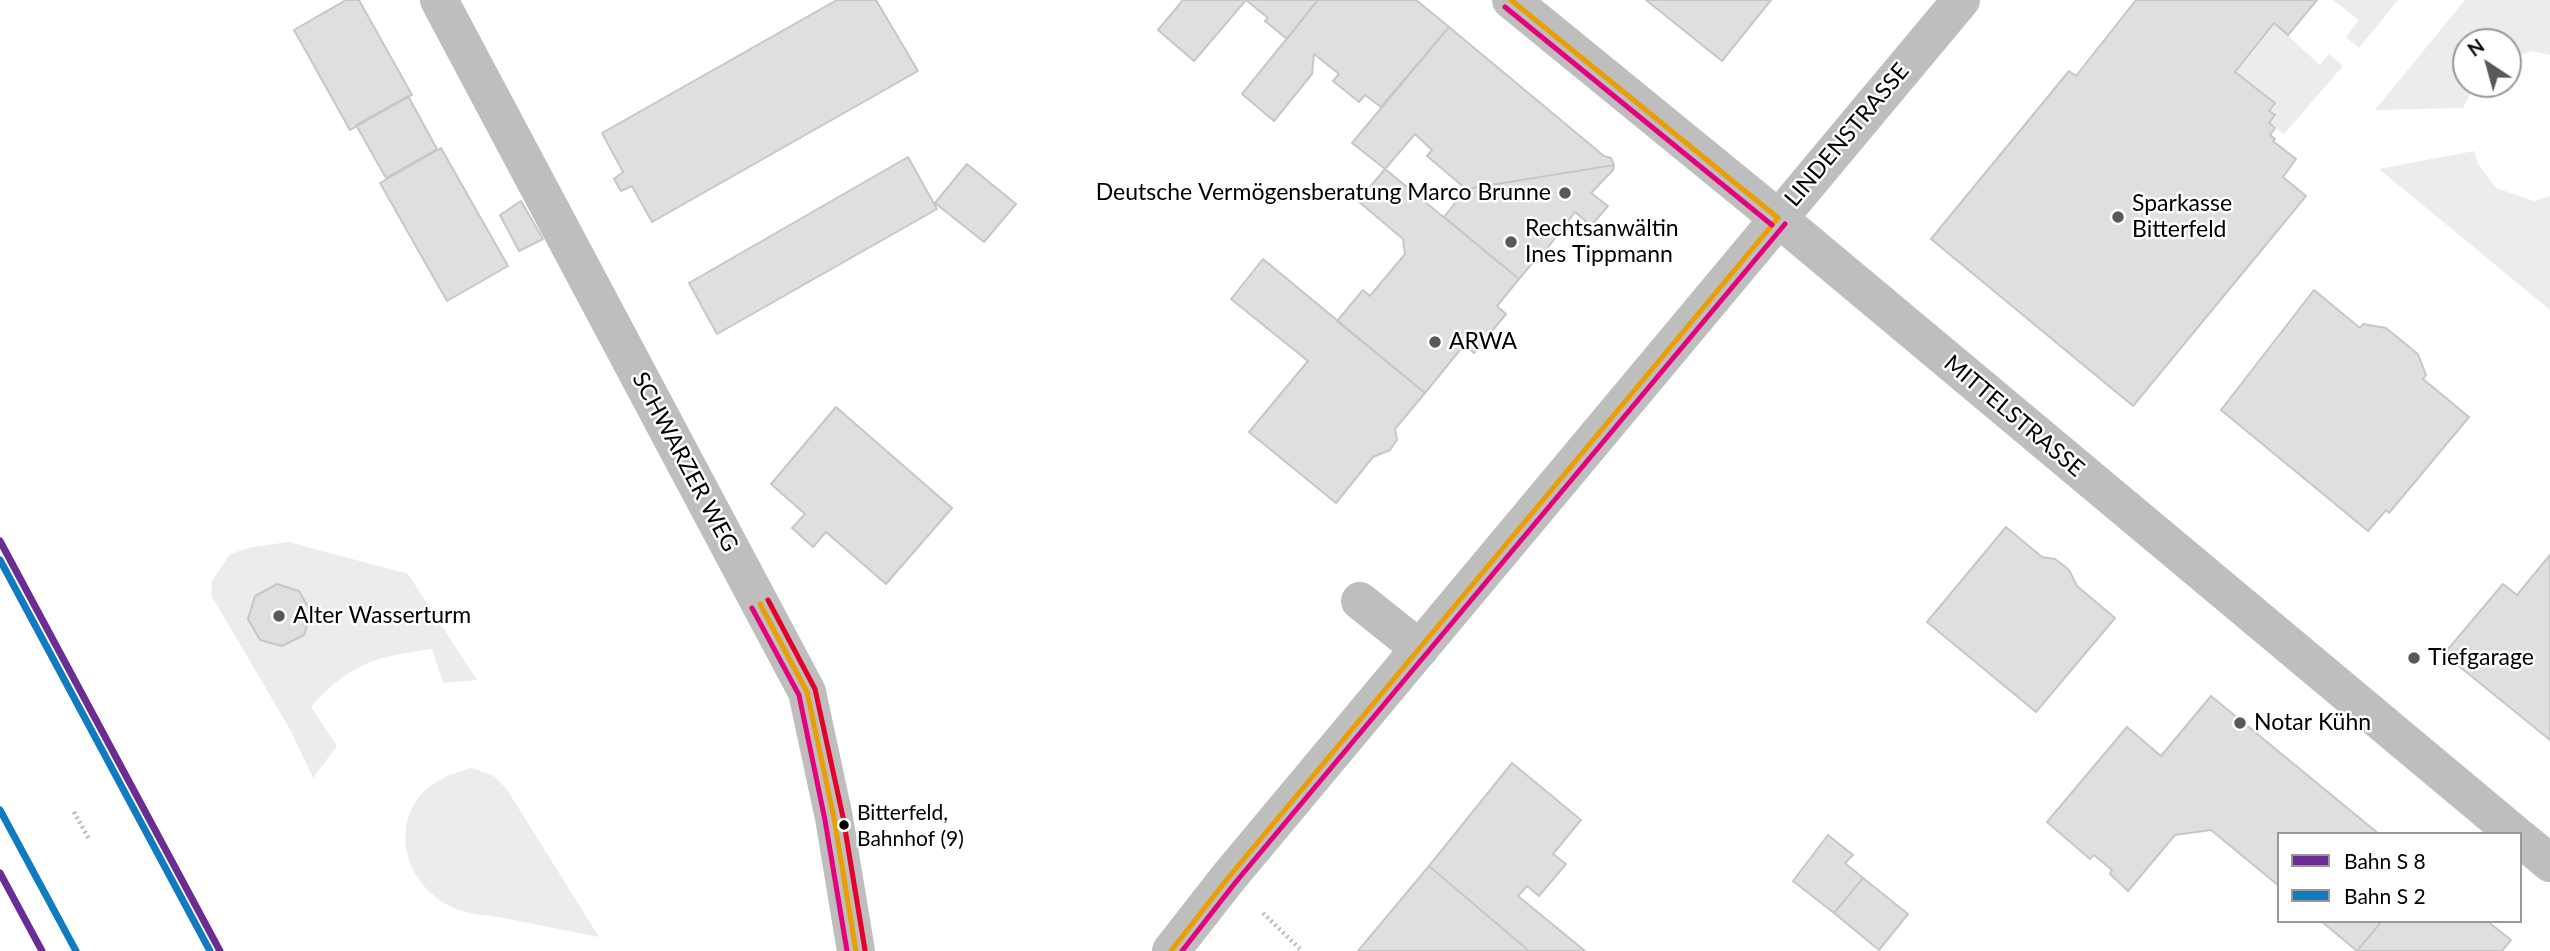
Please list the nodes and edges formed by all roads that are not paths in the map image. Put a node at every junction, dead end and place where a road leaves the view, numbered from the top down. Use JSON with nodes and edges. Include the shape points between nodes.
{"nodes":[{"id":1,"x":439,"y":0,"type":"edge"},
{"id":2,"x":1511,"y":0,"type":"edge"},
{"id":3,"x":1961,"y":0,"type":"edge"},
{"id":4,"x":1777,"y":218,"type":"junction"},
{"id":5,"x":1360,"y":601,"type":"dead end"},
{"id":6,"x":1419,"y":649,"type":"junction"},
{"id":7,"x":2513,"y":832,"type":"edge"},
{"id":8,"x":2522,"y":840,"type":"edge"},
{"id":9,"x":2550,"y":863,"type":"edge"},
{"id":10,"x":856,"y":951,"type":"edge"},
{"id":11,"x":1171,"y":951,"type":"edge"}],
"edges":[{"from":1,"to":10,"type":"street","name":"SCHWARZER WEG","via":[[807,692]]},
{"from":2,"to":4,"type":"street","name":"MITTELSTRASSE"},
{"from":3,"to":4,"type":"street","name":"LINDENSTRASSE"},
{"from":4,"to":6,"type":"street","name":"LINDENSTRASSE"},
{"from":4,"to":7,"type":"street","name":"MITTELSTRASSE"},
{"from":5,"to":6,"type":"street"},
{"from":6,"to":11,"type":"street","name":"LINDENSTRASSE"},
{"from":8,"to":9,"type":"street"}]}
